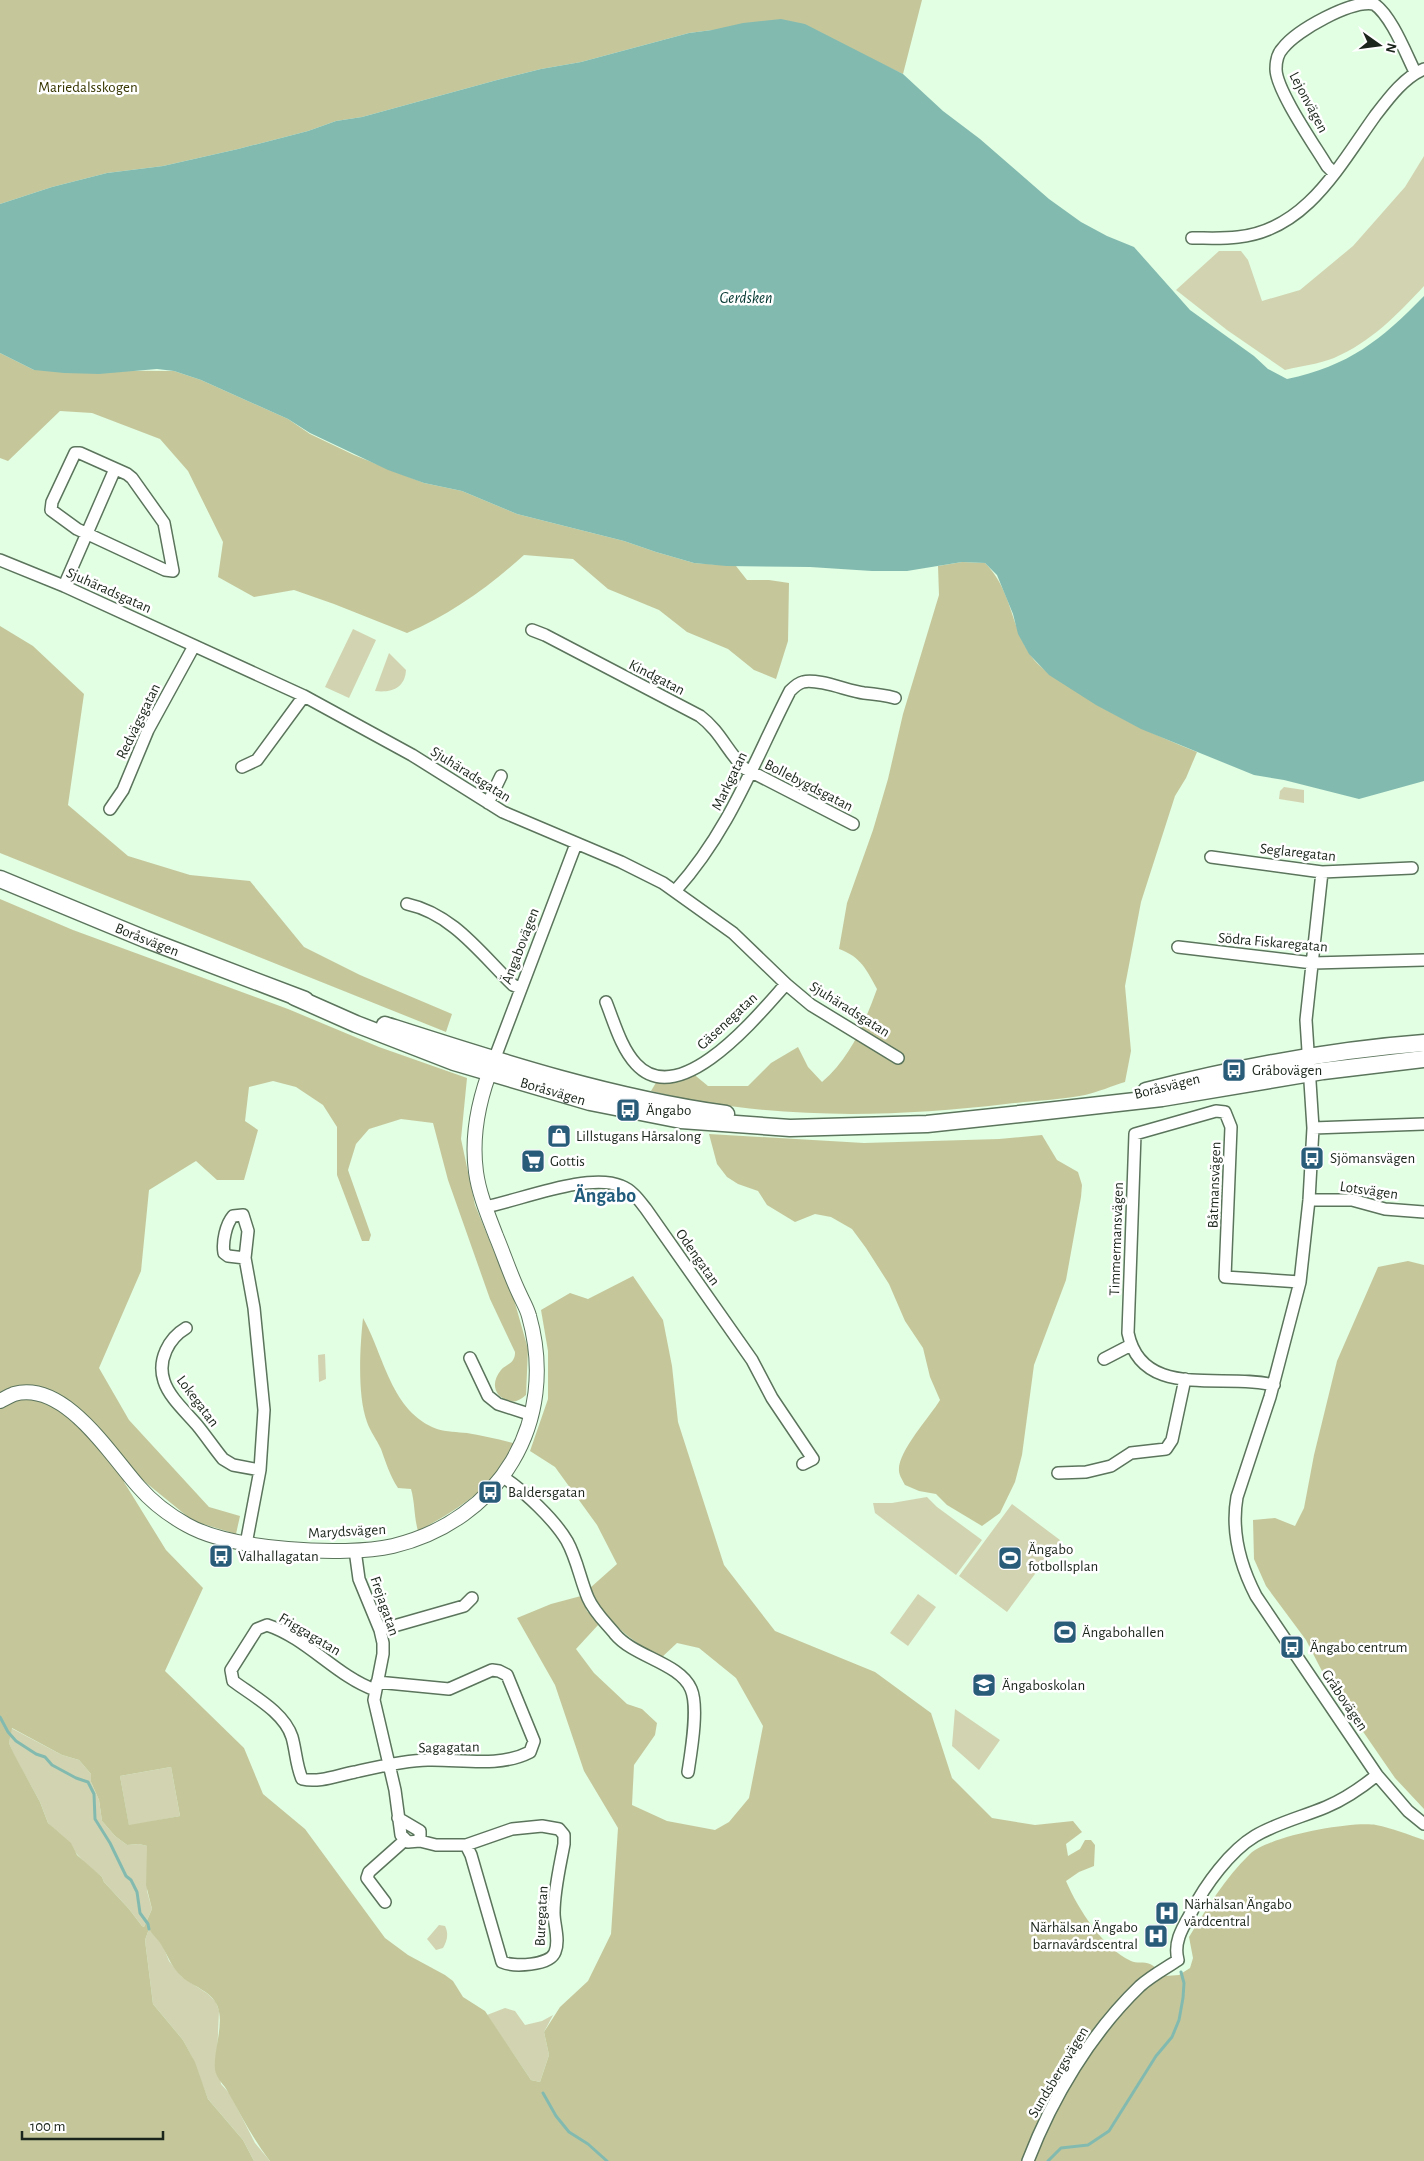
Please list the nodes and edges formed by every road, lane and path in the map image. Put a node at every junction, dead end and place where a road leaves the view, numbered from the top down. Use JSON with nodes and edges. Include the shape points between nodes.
{"nodes":[{"id":1,"x":1420,"y":70,"type":"edge"},
{"id":2,"x":1334,"y":173,"type":"junction"},
{"id":3,"x":1192,"y":238,"type":"dead end"},
{"id":4,"x":116,"y":469,"type":"junction"},
{"id":5,"x":86,"y":533,"type":"junction"},
{"id":6,"x":0,"y":560,"type":"edge"},
{"id":7,"x":64,"y":586,"type":"junction"},
{"id":8,"x":532,"y":630,"type":"dead end"},
{"id":9,"x":194,"y":646,"type":"junction"},
{"id":10,"x":304,"y":696,"type":"junction"},
{"id":11,"x":895,"y":698,"type":"dead end"},
{"id":12,"x":242,"y":767,"type":"dead end"},
{"id":13,"x":751,"y":772,"type":"junction"},
{"id":14,"x":501,"y":776,"type":"dead end"},
{"id":15,"x":488,"y":803,"type":"junction"},
{"id":16,"x":110,"y":808,"type":"dead end"},
{"id":17,"x":853,"y":824,"type":"dead end"},
{"id":18,"x":576,"y":844,"type":"junction"},
{"id":19,"x":1210,"y":857,"type":"dead end"},
{"id":20,"x":1412,"y":868,"type":"dead end"},
{"id":21,"x":1322,"y":872,"type":"junction"},
{"id":22,"x":0,"y":879,"type":"edge"},
{"id":23,"x":676,"y":890,"type":"junction"},
{"id":24,"x":407,"y":904,"type":"dead end"},
{"id":25,"x":1178,"y":947,"type":"dead end"},
{"id":26,"x":1424,"y":960,"type":"edge"},
{"id":27,"x":1313,"y":963,"type":"junction"},
{"id":28,"x":786,"y":984,"type":"junction"},
{"id":29,"x":520,"y":988,"type":"junction"},
{"id":30,"x":606,"y":1002,"type":"dead end"},
{"id":31,"x":1424,"y":1043,"type":"edge"},
{"id":32,"x":1309,"y":1057,"type":"junction"},
{"id":33,"x":898,"y":1058,"type":"dead end"},
{"id":34,"x":1424,"y":1059,"type":"edge"},
{"id":35,"x":492,"y":1066,"type":"junction"},
{"id":36,"x":1310,"y":1074,"type":"junction"},
{"id":37,"x":1089,"y":1105,"type":"junction"},
{"id":38,"x":1424,"y":1124,"type":"edge"},
{"id":39,"x":1313,"y":1128,"type":"junction"},
{"id":40,"x":1135,"y":1134,"type":"joint"},
{"id":41,"x":1309,"y":1200,"type":"junction"},
{"id":42,"x":485,"y":1207,"type":"junction"},
{"id":43,"x":1424,"y":1212,"type":"edge"},
{"id":44,"x":245,"y":1258,"type":"dead end"},
{"id":45,"x":1300,"y":1282,"type":"junction"},
{"id":46,"x":186,"y":1328,"type":"dead end"},
{"id":47,"x":1130,"y":1345,"type":"junction"},
{"id":48,"x":470,"y":1358,"type":"dead end"},
{"id":49,"x":1104,"y":1359,"type":"dead end"},
{"id":50,"x":1185,"y":1379,"type":"junction"},
{"id":51,"x":1274,"y":1384,"type":"junction"},
{"id":52,"x":0,"y":1401,"type":"edge"},
{"id":53,"x":532,"y":1415,"type":"junction"},
{"id":54,"x":803,"y":1464,"type":"dead end"},
{"id":55,"x":260,"y":1470,"type":"junction"},
{"id":56,"x":1058,"y":1473,"type":"dead end"},
{"id":57,"x":503,"y":1477,"type":"junction"},
{"id":58,"x":246,"y":1544,"type":"junction"},
{"id":59,"x":355,"y":1550,"type":"junction"},
{"id":60,"x":472,"y":1598,"type":"dead end"},
{"id":61,"x":380,"y":1630,"type":"junction"},
{"id":62,"x":376,"y":1686,"type":"junction"},
{"id":63,"x":390,"y":1766,"type":"junction"},
{"id":64,"x":688,"y":1772,"type":"dead end"},
{"id":65,"x":1377,"y":1775,"type":"junction"},
{"id":66,"x":398,"y":1818,"type":"junction"},
{"id":67,"x":1424,"y":1824,"type":"edge"},
{"id":68,"x":405,"y":1840,"type":"junction"},
{"id":69,"x":420,"y":1841,"type":"junction"},
{"id":70,"x":466,"y":1845,"type":"junction"},
{"id":71,"x":385,"y":1902,"type":"dead end"},
{"id":72,"x":1028,"y":2161,"type":"edge"}],
"edges":[{"from":1,"to":2,"type":"street","via":[[1387,100]]},
{"from":1,"to":2,"type":"street","name":"Lejonvägen","via":[[1380,8],[1366,1],[1346,4],[1319,19],[1283,47],[1276,63],[1278,82]]},
{"from":2,"to":3,"type":"street","via":[[1305,207],[1273,228],[1238,237]]},
{"from":4,"to":5,"type":"street"},
{"from":4,"to":5,"type":"street","via":[[80,453],[72,456],[50,510]]},
{"from":4,"to":5,"type":"street","via":[[132,478],[164,523],[172,571]]},
{"from":5,"to":7,"type":"street"},
{"from":6,"to":7,"type":"street","name":"Sjuhäradsgatan"},
{"from":7,"to":9,"type":"street","name":"Sjuhäradsgatan"},
{"from":8,"to":13,"type":"street","name":"Kindgatan","via":[[700,716],[712,725],[734,758]]},
{"from":9,"to":10,"type":"street","name":"Sjuhäradsgatan"},
{"from":9,"to":16,"type":"street","name":"Redvägsgatan","via":[[148,730],[123,790]]},
{"from":10,"to":12,"type":"street","via":[[256,760]]},
{"from":10,"to":15,"type":"street","name":"Sjuhäradsgatan","via":[[412,755]]},
{"from":11,"to":13,"type":"street","name":"Markgatan","via":[[813,681],[802,682],[790,691]]},
{"from":13,"to":17,"type":"street","name":"Bollebygdsgatan"},
{"from":13,"to":23,"type":"street","name":"Markgatan","via":[[709,849]]},
{"from":14,"to":15,"type":"street"},
{"from":15,"to":18,"type":"street","name":"Sjuhäradsgatan"},
{"from":18,"to":23,"type":"street","name":"Sjuhäradsgatan","via":[[622,862]]},
{"from":18,"to":29,"type":"street","name":"Ängabovägen"},
{"from":19,"to":21,"type":"street","name":"Seglaregatan"},
{"from":20,"to":21,"type":"street","name":"Seglaregatan"},
{"from":21,"to":27,"type":"street","name":"Gråbovägen"},
{"from":22,"to":35,"type":"main road","name":"Boråsvägen","via":[[295,997]]},
{"from":23,"to":28,"type":"street","name":"Sjuhäradsgatan","via":[[733,933]]},
{"from":24,"to":29,"type":"street","via":[[459,930],[513,985]]},
{"from":25,"to":27,"type":"street","name":"Södra Fiskaregatan"},
{"from":26,"to":27,"type":"street","name":"Södra Fiskaregatan"},
{"from":27,"to":32,"type":"street","name":"Gråbovägen","via":[[1306,1020]]},
{"from":28,"to":30,"type":"street","name":"Gäsenegatan","via":[[740,1034],[713,1056],[692,1070],[668,1077],[643,1070],[635,1064]]},
{"from":28,"to":33,"type":"street","name":"Sjuhäradsgatan","via":[[827,1015]]},
{"from":29,"to":35,"type":"street","name":"Ängabovägen"},
{"from":31,"to":32,"type":"main road","name":"Boråsvägen"},
{"from":32,"to":36,"type":"street","name":"Gråbovägen"},
{"from":32,"to":37,"type":"main road","name":"Boråsvägen","via":[[1234,1070]]},
{"from":34,"to":36,"type":"main road","name":"Boråsvägen"},
{"from":35,"to":37,"type":"main road","name":"Boråsvägen","via":[[701,1110],[824,1126],[927,1124]]},
{"from":35,"to":42,"type":"street","name":"Marydsvägen","via":[[477,1114],[475,1134],[476,1171]]},
{"from":36,"to":37,"type":"main road","name":"Boråsvägen","via":[[1162,1098]]},
{"from":36,"to":39,"type":"street","name":"Gråbovägen"},
{"from":38,"to":39,"type":"street"},
{"from":39,"to":41,"type":"street","name":"Gråbovägen"},
{"from":40,"to":45,"type":"street","name":"Båtmansvägen","via":[[1216,1111],[1225,1112],[1231,1128],[1225,1277]]},
{"from":40,"to":47,"type":"street","name":"Timmermansvägen"},
{"from":41,"to":43,"type":"street","name":"Lotsvägen","via":[[1352,1200],[1385,1209]]},
{"from":41,"to":45,"type":"street","name":"Gråbovägen"},
{"from":42,"to":53,"type":"street","name":"Marydsvägen","via":[[528,1312],[536,1341],[537,1381]]},
{"from":42,"to":54,"type":"street","name":"Odengatan","via":[[587,1182],[610,1182],[633,1194],[752,1360],[772,1398],[813,1459]]},
{"from":44,"to":55,"type":"street","via":[[254,1308],[264,1410]]},
{"from":45,"to":51,"type":"street","name":"Gråbovägen"},
{"from":46,"to":55,"type":"street","name":"Lokegatan","via":[[175,1334],[168,1344],[162,1368],[164,1382],[223,1459],[233,1465]]},
{"from":47,"to":49,"type":"street"},
{"from":47,"to":50,"type":"street","via":[[1149,1369],[1163,1376]]},
{"from":48,"to":53,"type":"street","via":[[488,1396],[498,1404]]},
{"from":50,"to":51,"type":"street"},
{"from":50,"to":56,"type":"street","via":[[1172,1440],[1166,1449],[1131,1453],[1111,1466],[1086,1472]]},
{"from":51,"to":65,"type":"street","name":"Gråbovägen","via":[[1237,1497],[1236,1540],[1242,1564],[1256,1596]]},
{"from":52,"to":58,"type":"street","name":"Marydsvägen","via":[[14,1394],[28,1393],[45,1396],[62,1405],[82,1420],[163,1510],[189,1526]]},
{"from":53,"to":57,"type":"street","name":"Marydsvägen","via":[[519,1450]]},
{"from":55,"to":58,"type":"street"},
{"from":57,"to":59,"type":"street","name":"Marydsvägen","via":[[473,1507],[448,1524],[392,1546]]},
{"from":57,"to":64,"type":"street","via":[[562,1533],[592,1604],[619,1638],[634,1650],[677,1673],[689,1685],[694,1700]]},
{"from":58,"to":59,"type":"street","name":"Marydsvägen","via":[[290,1550]]},
{"from":59,"to":61,"type":"street","name":"Frejagatan","via":[[359,1579]]},
{"from":60,"to":61,"type":"street","via":[[464,1606]]},
{"from":61,"to":62,"type":"street","name":"Frejagatan","via":[[383,1654]]},
{"from":62,"to":63,"type":"street","name":"Frejagatan","via":[[374,1700]]},
{"from":62,"to":63,"type":"street","name":"Sagagatan","via":[[449,1689],[492,1670],[499,1671],[507,1675],[534,1741],[530,1752],[522,1756],[475,1763],[427,1760]]},
{"from":62,"to":63,"type":"street","name":"Friggagatan","via":[[362,1686],[305,1646],[267,1625],[257,1629],[232,1670],[233,1681],[276,1713],[291,1736],[302,1779],[313,1781]]},
{"from":63,"to":66,"type":"street","name":"Frejagatan"},
{"from":65,"to":67,"type":"street","name":"Gråbovägen"},
{"from":65,"to":72,"type":"street","name":"Sundsbergsvägen","via":[[1358,1791],[1255,1836],[1221,1868],[1183,1926],[1175,1950],[1178,1960],[1141,1985],[1099,2032],[1070,2076],[1037,2137]]},
{"from":66,"to":68,"type":"street","name":"Frejagatan"},
{"from":66,"to":69,"type":"street","via":[[420,1832]]},
{"from":68,"to":69,"type":"street"},
{"from":68,"to":71,"type":"street","via":[[369,1872],[367,1878]]},
{"from":69,"to":70,"type":"street","name":"Buregatan","via":[[436,1845]]},
{"from":70,"to":70,"type":"street","name":"Buregatan","via":[[512,1829],[542,1826],[560,1829],[564,1844],[554,1914],[557,1938],[551,1958],[521,1966],[502,1962]]}]}
